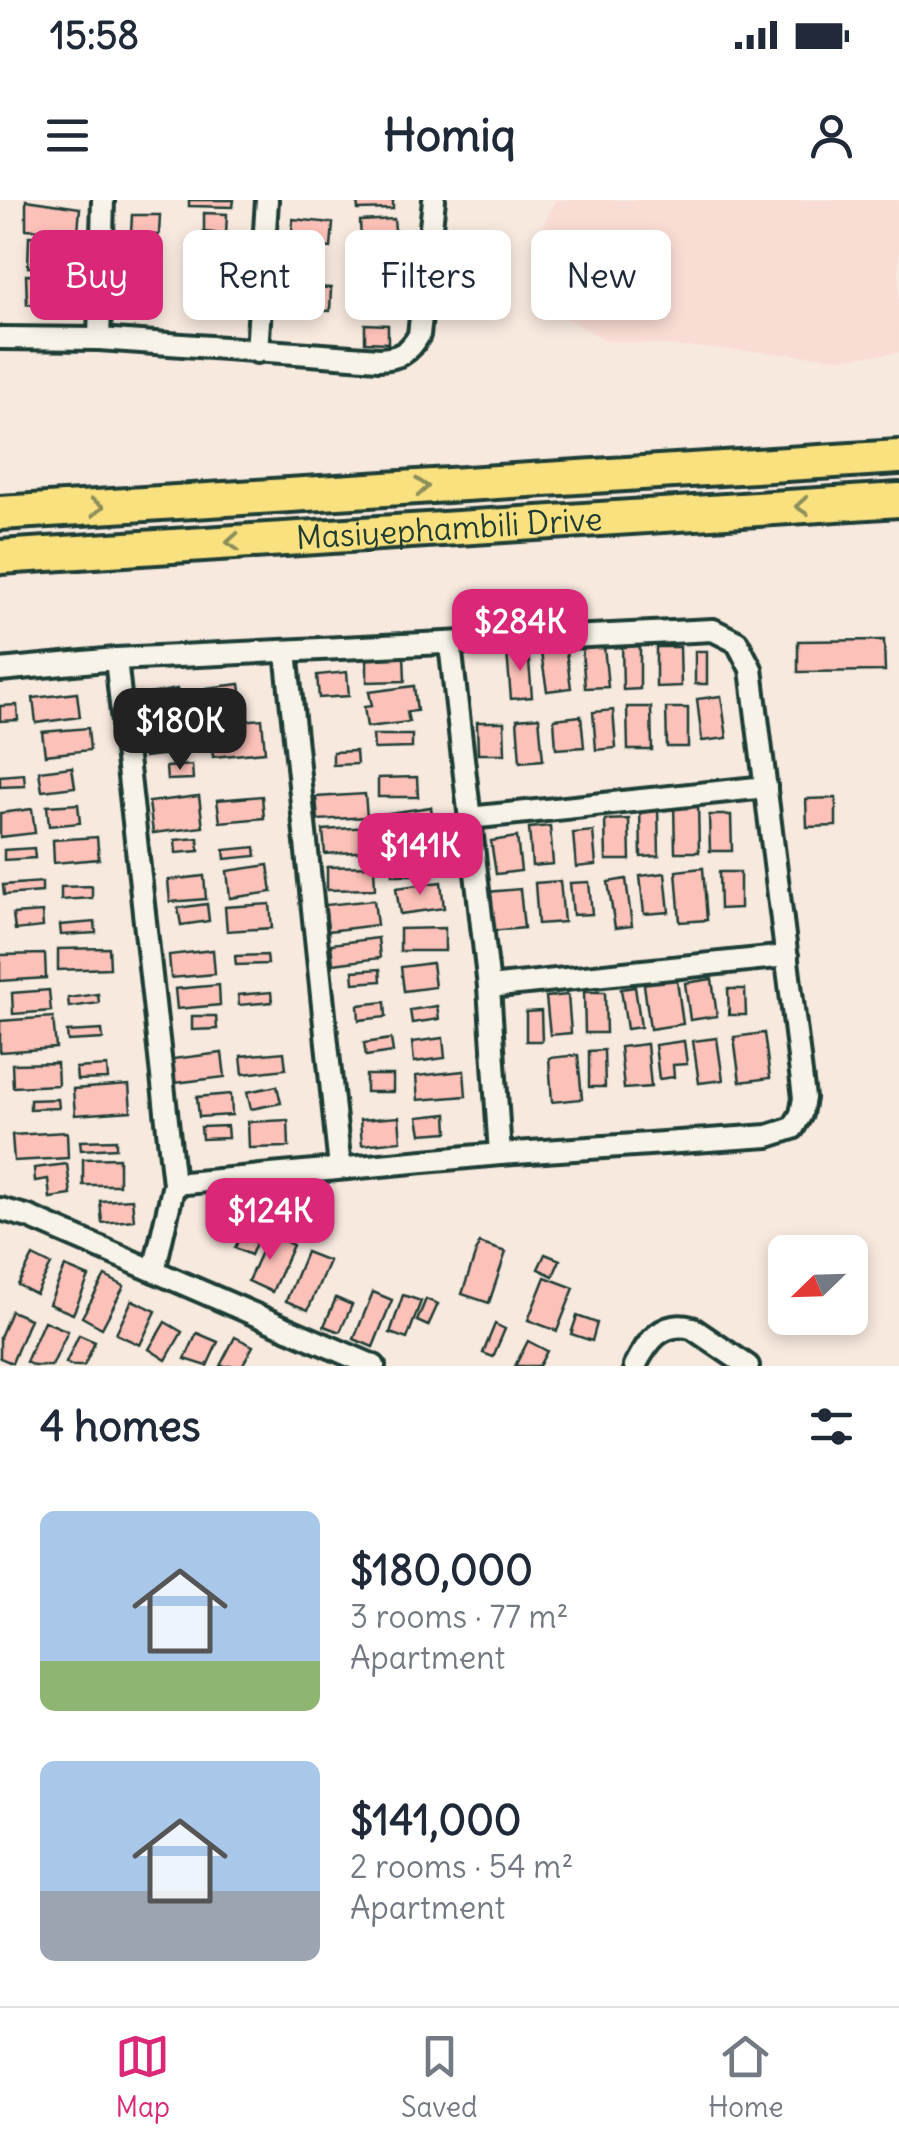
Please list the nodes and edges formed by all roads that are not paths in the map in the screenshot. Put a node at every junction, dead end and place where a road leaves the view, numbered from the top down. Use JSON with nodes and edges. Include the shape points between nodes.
{"nodes":[{"id":1,"x":103,"y":200,"type":"edge"},
{"id":2,"x":267,"y":200,"type":"edge"},
{"id":3,"x":434,"y":200,"type":"edge"},
{"id":4,"x":0,"y":338,"type":"edge"},
{"id":5,"x":99,"y":339,"type":"junction"},
{"id":6,"x":257,"y":352,"type":"junction"},
{"id":7,"x":899,"y":457,"type":"edge"},
{"id":8,"x":899,"y":500,"type":"edge"},
{"id":9,"x":0,"y":513,"type":"edge"},
{"id":10,"x":0,"y":557,"type":"edge"},
{"id":11,"x":450,"y":644,"type":"junction"},
{"id":12,"x":286,"y":650,"type":"junction"},
{"id":13,"x":116,"y":659,"type":"junction"},
{"id":14,"x":0,"y":670,"type":"edge"},
{"id":15,"x":766,"y":787,"type":"junction"},
{"id":16,"x":469,"y":818,"type":"junction"},
{"id":17,"x":787,"y":956,"type":"junction"},
{"id":18,"x":488,"y":987,"type":"junction"},
{"id":19,"x":500,"y":1154,"type":"junction"},
{"id":20,"x":340,"y":1168,"type":"junction"},
{"id":21,"x":174,"y":1184,"type":"junction"},
{"id":22,"x":0,"y":1209,"type":"edge"},
{"id":23,"x":154,"y":1271,"type":"junction"},
{"id":24,"x":331,"y":1358,"type":"edge"},
{"id":25,"x":374,"y":1366,"type":"edge"},
{"id":26,"x":634,"y":1366,"type":"edge"},
{"id":27,"x":748,"y":1366,"type":"edge"}],
"edges":[{"from":1,"to":5,"type":"street"},
{"from":2,"to":6,"type":"street"},
{"from":3,"to":6,"type":"street","via":[[412,348],[388,358]]},
{"from":4,"to":5,"type":"street"},
{"from":5,"to":6,"type":"street"},
{"from":9,"to":7,"type":"main road","name":"Masiyephambili Drive","one_way":true},
{"from":8,"to":10,"type":"main road","name":"Masiyephambili Drive","one_way":true},
{"from":11,"to":12,"type":"street"},
{"from":11,"to":15,"type":"street","via":[[713,630],[737,642],[751,669]]},
{"from":11,"to":16,"type":"street"},
{"from":12,"to":13,"type":"street"},
{"from":12,"to":20,"type":"street"},
{"from":13,"to":14,"type":"street"},
{"from":13,"to":21,"type":"street"},
{"from":15,"to":16,"type":"street"},
{"from":15,"to":17,"type":"street"},
{"from":16,"to":18,"type":"street"},
{"from":17,"to":18,"type":"street"},
{"from":17,"to":19,"type":"street","via":[[804,1098],[792,1128],[768,1136]]},
{"from":18,"to":19,"type":"street"},
{"from":19,"to":20,"type":"street"},
{"from":20,"to":21,"type":"street"},
{"from":21,"to":23,"type":"street"},
{"from":22,"to":23,"type":"street"},
{"from":23,"to":24,"type":"street"},
{"from":24,"to":25,"type":"street"},
{"from":26,"to":27,"type":"street","via":[[646,1342],[682,1325]]}]}
